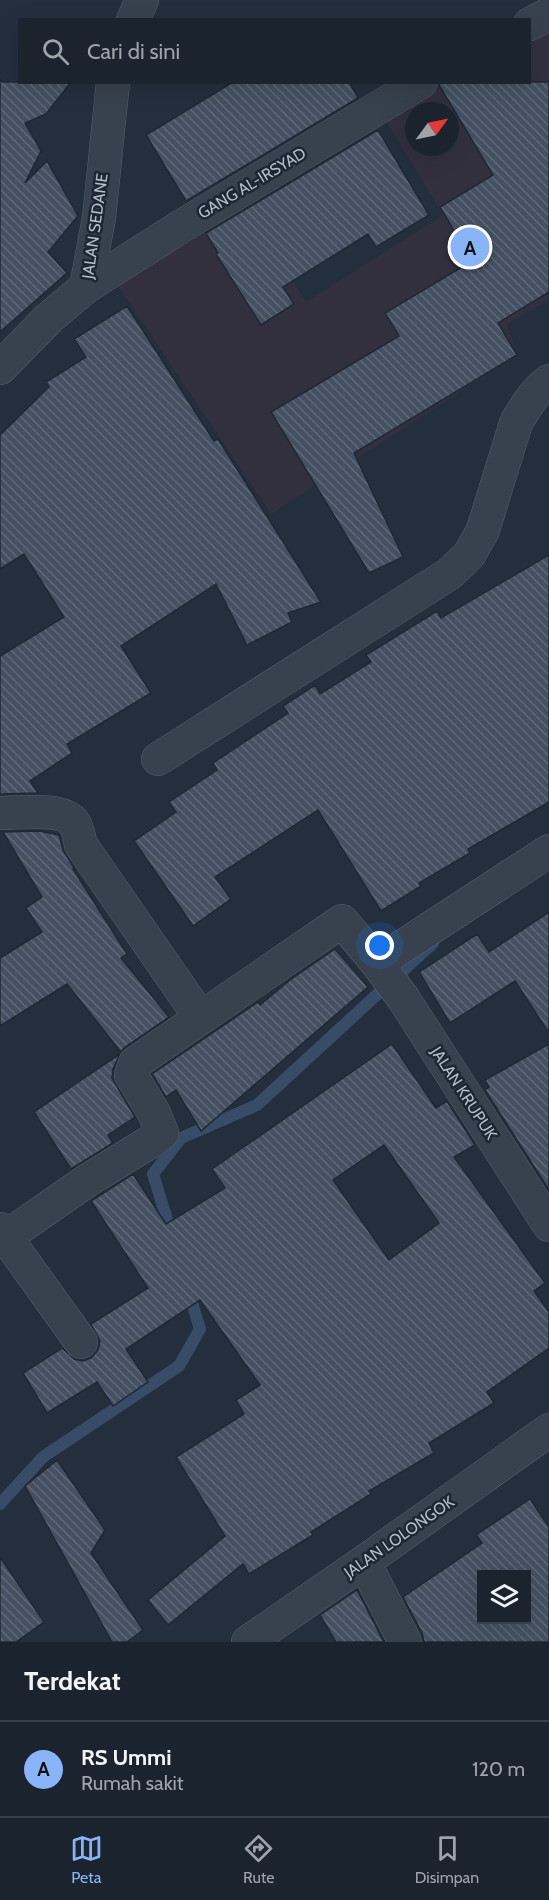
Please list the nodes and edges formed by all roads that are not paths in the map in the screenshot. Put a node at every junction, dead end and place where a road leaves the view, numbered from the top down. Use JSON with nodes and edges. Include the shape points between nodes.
{"nodes":[{"id":1,"x":141,"y":0,"type":"edge"},
{"id":2,"x":549,"y":14,"type":"edge"},
{"id":3,"x":134,"y":18,"type":"edge"},
{"id":4,"x":531,"y":23,"type":"edge"},
{"id":5,"x":113,"y":84,"type":"edge"},
{"id":6,"x":417,"y":84,"type":"edge"},
{"id":7,"x":86,"y":287,"type":"junction"},
{"id":8,"x":0,"y":368,"type":"edge"},
{"id":9,"x":549,"y":381,"type":"edge"},
{"id":10,"x":158,"y":759,"type":"dead end"},
{"id":11,"x":0,"y":813,"type":"edge"},
{"id":12,"x":549,"y":851,"type":"edge"},
{"id":13,"x":377,"y":963,"type":"junction"},
{"id":14,"x":200,"y":1017,"type":"junction"},
{"id":15,"x":549,"y":1225,"type":"edge"},
{"id":16,"x":3,"y":1233,"type":"edge"},
{"id":17,"x":81,"y":1342,"type":"dead end"},
{"id":18,"x":549,"y":1430,"type":"edge"},
{"id":19,"x":364,"y":1562,"type":"junction"},
{"id":20,"x":248,"y":1642,"type":"edge"},
{"id":21,"x":405,"y":1642,"type":"edge"}],
"edges":[{"from":1,"to":3,"type":"street"},
{"from":2,"to":4,"type":"street"},
{"from":5,"to":7,"type":"street","name":"JALAN SEDANE","via":[[99,218]]},
{"from":6,"to":7,"type":"street","name":"GANG AL-IRSYAD"},
{"from":7,"to":8,"type":"street","name":"JALAN SEDANE"},
{"from":9,"to":10,"type":"street","via":[[516,423],[483,530],[469,555],[449,574]]},
{"from":11,"to":14,"type":"street","via":[[46,812],[68,817],[74,823],[81,845]]},
{"from":12,"to":13,"type":"street"},
{"from":13,"to":14,"type":"street","name":"JALAN KRUPUK","via":[[342,921]]},
{"from":13,"to":15,"type":"street","name":"JALAN KRUPUK"},
{"from":14,"to":16,"type":"street","via":[[135,1062],[132,1070],[131,1075],[162,1133]]},
{"from":16,"to":17,"type":"street"},
{"from":18,"to":19,"type":"street","name":"JALAN LOLONGOK"},
{"from":19,"to":20,"type":"street","name":"JALAN LOLONGOK"},
{"from":19,"to":21,"type":"street"}]}
